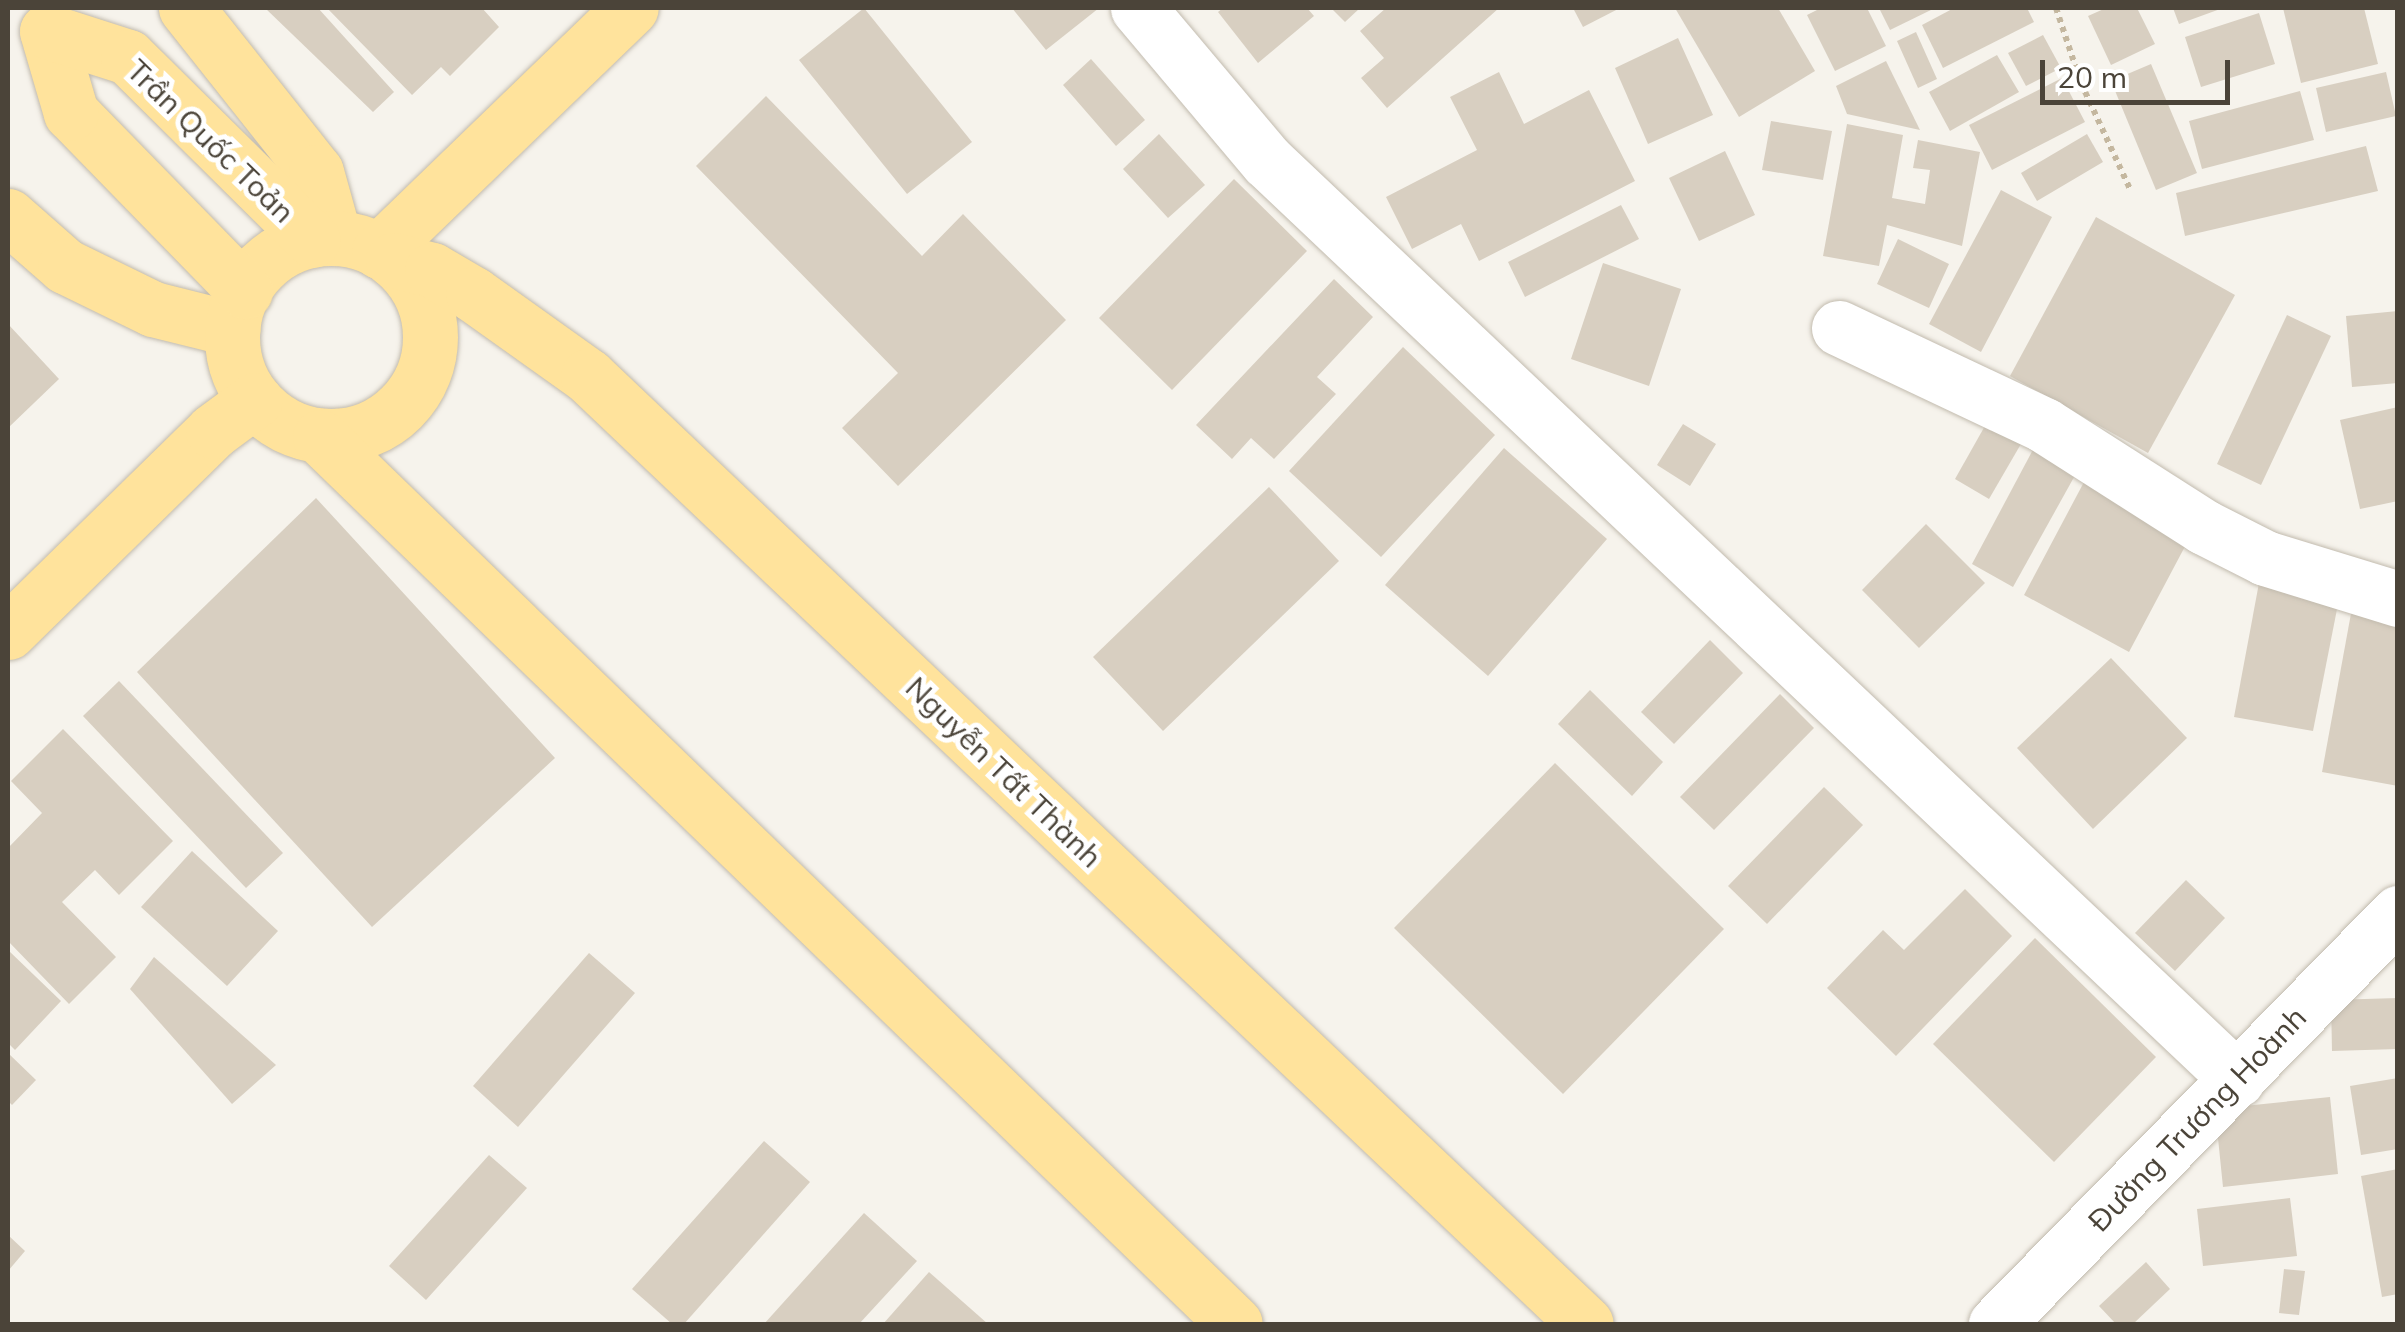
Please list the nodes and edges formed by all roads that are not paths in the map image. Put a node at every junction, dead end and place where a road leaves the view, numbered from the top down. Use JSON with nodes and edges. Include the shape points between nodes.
{"nodes":[{"id":1,"x":186,"y":8,"type":"edge"},
{"id":2,"x":631,"y":8,"type":"edge"},
{"id":3,"x":1138,"y":8,"type":"edge"},
{"id":4,"x":35,"y":19,"type":"edge"},
{"id":5,"x":8,"y":216,"type":"edge"},
{"id":6,"x":355,"y":247,"type":"junction"},
{"id":7,"x":239,"y":310,"type":"junction"},
{"id":8,"x":1839,"y":328,"type":"dead end"},
{"id":9,"x":255,"y":400,"type":"junction"},
{"id":10,"x":320,"y":437,"type":"junction"},
{"id":11,"x":2398,"y":599,"type":"edge"},
{"id":12,"x":8,"y":632,"type":"edge"},
{"id":13,"x":2398,"y":913,"type":"edge"},
{"id":14,"x":2237,"y":1079,"type":"junction"},
{"id":15,"x":1235,"y":1324,"type":"edge"},
{"id":16,"x":1586,"y":1324,"type":"edge"},
{"id":17,"x":1996,"y":1324,"type":"edge"}],
"edges":[{"from":1,"to":6,"type":"main road","via":[[316,172]]},
{"from":2,"to":6,"type":"main road"},
{"from":3,"to":14,"type":"street","via":[[1267,161]]},
{"from":4,"to":6,"type":"main road","name":"Trần Quốc Toản","via":[[128,57]]},
{"from":4,"to":7,"type":"main road","name":"Trần Quốc Toản","via":[[71,113]]},
{"from":5,"to":7,"type":"main road","via":[[65,266],[153,309]]},
{"from":6,"to":7,"type":"main road","via":[[272,258]]},
{"from":6,"to":10,"type":"main road","via":[[413,278],[426,308],[426,370],[385,422],[354,435]]},
{"from":6,"to":16,"type":"main road","name":"Nguyễn Tất Thành","via":[[432,270],[588,376]]},
{"from":7,"to":9,"type":"main road","via":[[240,378]]},
{"from":8,"to":11,"type":"street","via":[[2044,425],[2204,528],[2264,558]]},
{"from":9,"to":10,"type":"main road","via":[[286,427]]},
{"from":9,"to":12,"type":"main road","via":[[213,432]]},
{"from":10,"to":15,"type":"main road"},
{"from":13,"to":14,"type":"street","name":"Đường Trương Hoành"},
{"from":14,"to":17,"type":"street","name":"Đường Trương Hoành"}]}
